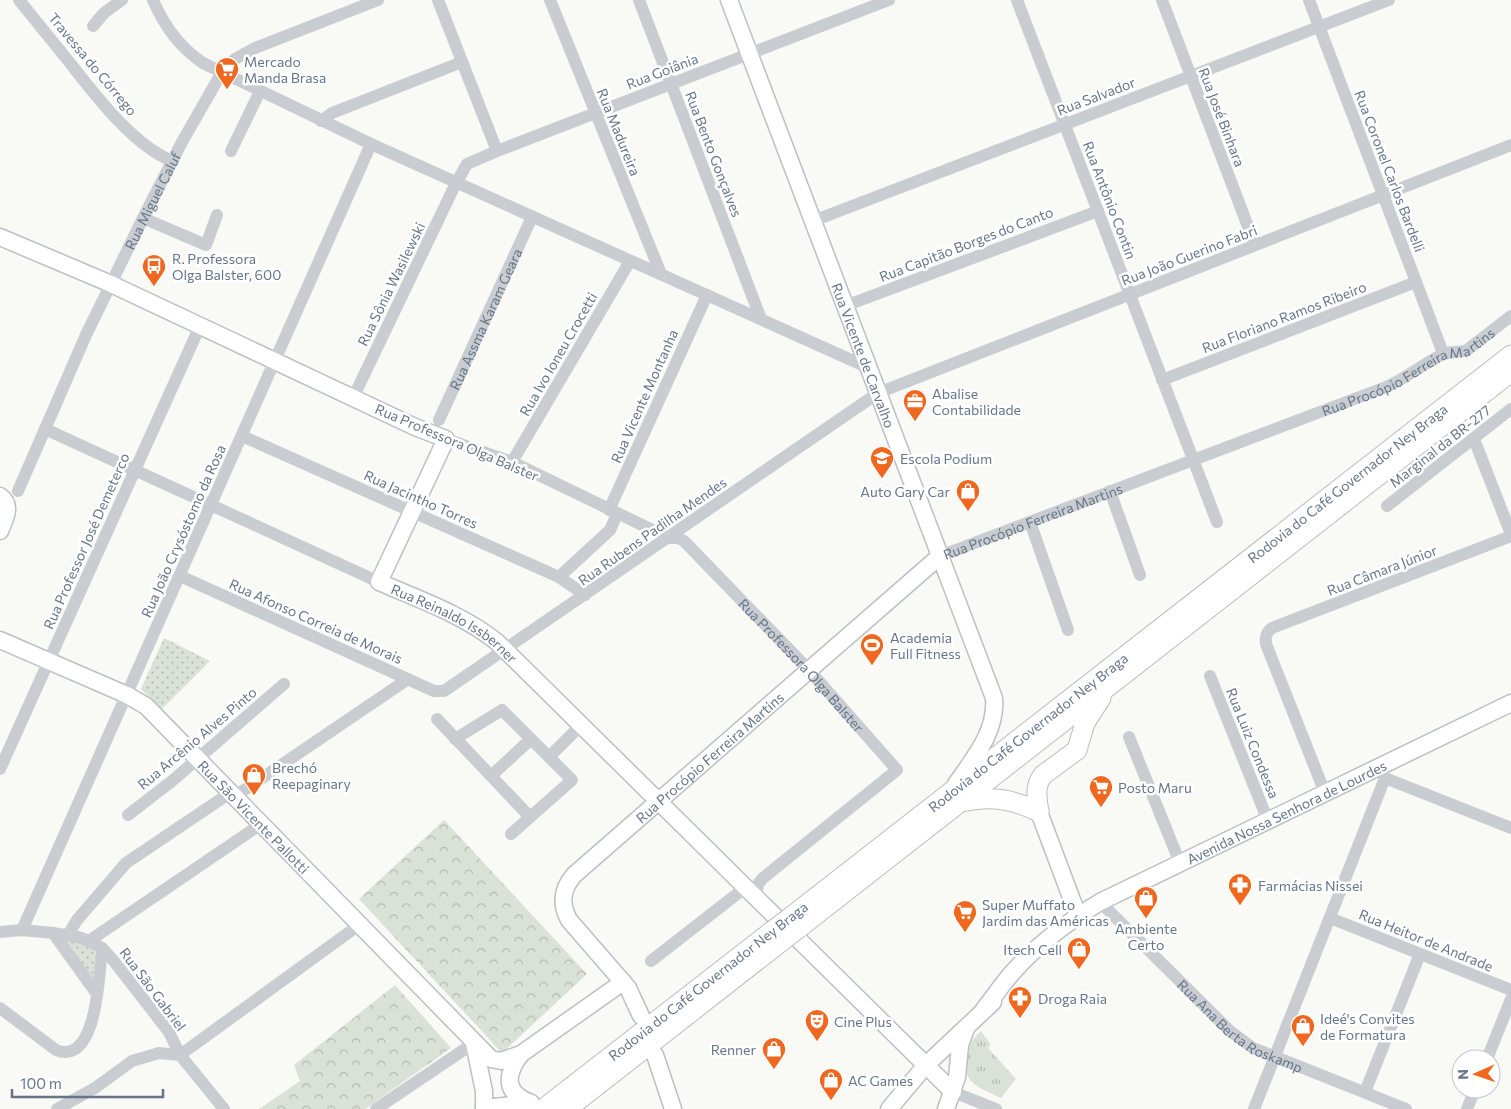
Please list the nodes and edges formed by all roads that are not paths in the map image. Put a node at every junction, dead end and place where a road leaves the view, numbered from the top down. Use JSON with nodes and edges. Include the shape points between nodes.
{"nodes":[{"id":1,"x":19,"y":0,"type":"edge"},
{"id":2,"x":122,"y":0,"type":"edge"},
{"id":3,"x":152,"y":0,"type":"edge"},
{"id":4,"x":378,"y":0,"type":"edge"},
{"id":5,"x":438,"y":0,"type":"edge"},
{"id":6,"x":550,"y":0,"type":"edge"},
{"id":7,"x":639,"y":0,"type":"edge"},
{"id":8,"x":729,"y":0,"type":"edge"},
{"id":9,"x":889,"y":0,"type":"edge"},
{"id":10,"x":1018,"y":0,"type":"edge"},
{"id":11,"x":1162,"y":0,"type":"edge"},
{"id":12,"x":1309,"y":0,"type":"edge"},
{"id":13,"x":1389,"y":0,"type":"edge"},
{"id":14,"x":876,"y":2,"type":"edge"},
{"id":15,"x":93,"y":26,"type":"dead end"},
{"id":16,"x":1320,"y":27,"type":"junction"},
{"id":17,"x":750,"y":54,"type":"junction"},
{"id":18,"x":462,"y":62,"type":"junction"},
{"id":19,"x":222,"y":72,"type":"junction"},
{"id":20,"x":1191,"y":76,"type":"junction"},
{"id":21,"x":671,"y":84,"type":"junction"},
{"id":22,"x":260,"y":91,"type":"junction"},
{"id":23,"x":595,"y":113,"type":"junction"},
{"id":24,"x":321,"y":121,"type":"junction"},
{"id":25,"x":1065,"y":124,"type":"junction"},
{"id":26,"x":371,"y":144,"type":"junction"},
{"id":27,"x":1511,"y":144,"type":"edge"},
{"id":28,"x":497,"y":150,"type":"junction"},
{"id":29,"x":231,"y":151,"type":"dead end"},
{"id":30,"x":172,"y":161,"type":"junction"},
{"id":31,"x":456,"y":183,"type":"junction"},
{"id":32,"x":1383,"y":195,"type":"junction"},
{"id":33,"x":1098,"y":211,"type":"junction"},
{"id":34,"x":217,"y":215,"type":"dead end"},
{"id":35,"x":532,"y":216,"type":"junction"},
{"id":36,"x":143,"y":218,"type":"junction"},
{"id":37,"x":813,"y":221,"type":"junction"},
{"id":38,"x":0,"y":237,"type":"edge"},
{"id":39,"x":1255,"y":245,"type":"junction"},
{"id":40,"x":630,"y":260,"type":"junction"},
{"id":41,"x":662,"y":274,"type":"junction"},
{"id":42,"x":1416,"y":282,"type":"junction"},
{"id":43,"x":111,"y":284,"type":"junction"},
{"id":44,"x":1130,"y":294,"type":"junction"},
{"id":45,"x":707,"y":295,"type":"junction"},
{"id":46,"x":845,"y":306,"type":"junction"},
{"id":47,"x":1511,"y":316,"type":"edge"},
{"id":48,"x":762,"y":319,"type":"junction"},
{"id":49,"x":200,"y":326,"type":"junction"},
{"id":50,"x":1443,"y":353,"type":"junction"},
{"id":51,"x":1511,"y":355,"type":"edge"},
{"id":52,"x":275,"y":361,"type":"junction"},
{"id":53,"x":869,"y":368,"type":"junction"},
{"id":54,"x":1511,"y":372,"type":"edge"},
{"id":55,"x":1162,"y":380,"type":"junction"},
{"id":56,"x":878,"y":393,"type":"junction"},
{"id":57,"x":353,"y":398,"type":"junction"},
{"id":58,"x":1511,"y":409,"type":"edge"},
{"id":59,"x":439,"y":420,"type":"dead end"},
{"id":60,"x":45,"y":429,"type":"junction"},
{"id":61,"x":242,"y":436,"type":"junction"},
{"id":62,"x":1474,"y":439,"type":"junction"},
{"id":63,"x":446,"y":440,"type":"junction"},
{"id":64,"x":1193,"y":460,"type":"junction"},
{"id":65,"x":512,"y":462,"type":"junction"},
{"id":66,"x":135,"y":470,"type":"junction"},
{"id":67,"x":18,"y":491,"type":"dead end"},
{"id":68,"x":1110,"y":491,"type":"junction"},
{"id":69,"x":4,"y":501,"type":"edge"},
{"id":70,"x":211,"y":505,"type":"junction"},
{"id":71,"x":1388,"y":506,"type":"dead end"},
{"id":72,"x":412,"y":511,"type":"junction"},
{"id":73,"x":613,"y":512,"type":"junction"},
{"id":74,"x":1030,"y":522,"type":"junction"},
{"id":75,"x":1217,"y":522,"type":"dead end"},
{"id":76,"x":0,"y":531,"type":"edge"},
{"id":77,"x":1511,"y":535,"type":"edge"},
{"id":78,"x":669,"y":538,"type":"junction"},
{"id":79,"x":940,"y":556,"type":"junction"},
{"id":80,"x":1140,"y":574,"type":"dead end"},
{"id":81,"x":180,"y":576,"type":"junction"},
{"id":82,"x":559,"y":577,"type":"junction"},
{"id":83,"x":379,"y":582,"type":"junction"},
{"id":84,"x":586,"y":595,"type":"junction"},
{"id":85,"x":1068,"y":630,"type":"dead end"},
{"id":86,"x":0,"y":640,"type":"edge"},
{"id":87,"x":506,"y":651,"type":"junction"},
{"id":88,"x":49,"y":661,"type":"junction"},
{"id":89,"x":809,"y":670,"type":"junction"},
{"id":90,"x":1210,"y":676,"type":"dead end"},
{"id":91,"x":408,"y":679,"type":"junction"},
{"id":92,"x":1113,"y":682,"type":"junction"},
{"id":93,"x":284,"y":684,"type":"dead end"},
{"id":94,"x":441,"y":692,"type":"joint"},
{"id":95,"x":127,"y":694,"type":"junction"},
{"id":96,"x":1511,"y":703,"type":"edge"},
{"id":97,"x":437,"y":719,"type":"dead end"},
{"id":98,"x":581,"y":725,"type":"junction"},
{"id":99,"x":1129,"y":737,"type":"dead end"},
{"id":100,"x":455,"y":739,"type":"junction"},
{"id":101,"x":531,"y":739,"type":"junction"},
{"id":102,"x":549,"y":757,"type":"junction"},
{"id":103,"x":198,"y":759,"type":"junction"},
{"id":104,"x":0,"y":769,"type":"edge"},
{"id":105,"x":1382,"y":772,"type":"junction"},
{"id":106,"x":490,"y":776,"type":"junction"},
{"id":107,"x":1325,"y":793,"type":"junction"},
{"id":108,"x":232,"y":795,"type":"junction"},
{"id":109,"x":954,"y":797,"type":"junction"},
{"id":110,"x":658,"y":801,"type":"junction"},
{"id":111,"x":1039,"y":812,"type":"junction"},
{"id":112,"x":128,"y":815,"type":"dead end"},
{"id":113,"x":530,"y":817,"type":"junction"},
{"id":114,"x":1268,"y":821,"type":"junction"},
{"id":115,"x":261,"y":824,"type":"junction"},
{"id":116,"x":1511,"y":828,"type":"edge"},
{"id":117,"x":511,"y":834,"type":"dead end"},
{"id":118,"x":1180,"y":863,"type":"junction"},
{"id":119,"x":751,"y":892,"type":"junction"},
{"id":120,"x":1100,"y":902,"type":"junction"},
{"id":121,"x":1078,"y":916,"type":"junction"},
{"id":122,"x":1330,"y":918,"type":"junction"},
{"id":123,"x":358,"y":925,"type":"junction"},
{"id":124,"x":786,"y":929,"type":"junction"},
{"id":125,"x":22,"y":930,"type":"junction"},
{"id":126,"x":0,"y":932,"type":"edge"},
{"id":127,"x":53,"y":933,"type":"junction"},
{"id":128,"x":68,"y":936,"type":"junction"},
{"id":129,"x":90,"y":941,"type":"junction"},
{"id":130,"x":102,"y":948,"type":"junction"},
{"id":131,"x":1420,"y":954,"type":"junction"},
{"id":132,"x":651,"y":961,"type":"dead end"},
{"id":133,"x":623,"y":982,"type":"junction"},
{"id":134,"x":1511,"y":990,"type":"edge"},
{"id":135,"x":97,"y":994,"type":"junction"},
{"id":136,"x":1511,"y":999,"type":"edge"},
{"id":137,"x":0,"y":1008,"type":"edge"},
{"id":138,"x":641,"y":1016,"type":"dead end"},
{"id":139,"x":966,"y":1029,"type":"junction"},
{"id":140,"x":474,"y":1043,"type":"junction"},
{"id":141,"x":1491,"y":1049,"type":"edge"},
{"id":142,"x":521,"y":1054,"type":"junction"},
{"id":143,"x":180,"y":1055,"type":"junction"},
{"id":144,"x":655,"y":1055,"type":"dead end"},
{"id":145,"x":1275,"y":1057,"type":"junction"},
{"id":146,"x":926,"y":1065,"type":"junction"},
{"id":147,"x":509,"y":1079,"type":"junction"},
{"id":148,"x":484,"y":1090,"type":"junction"},
{"id":149,"x":904,"y":1092,"type":"junction"},
{"id":150,"x":953,"y":1092,"type":"junction"},
{"id":151,"x":1364,"y":1092,"type":"junction"},
{"id":152,"x":531,"y":1107,"type":"edge"},
{"id":153,"x":484,"y":1108,"type":"edge"},
{"id":154,"x":57,"y":1109,"type":"edge"},
{"id":155,"x":224,"y":1109,"type":"edge"},
{"id":156,"x":376,"y":1109,"type":"edge"},
{"id":157,"x":566,"y":1109,"type":"edge"},
{"id":158,"x":673,"y":1109,"type":"edge"},
{"id":159,"x":889,"y":1109,"type":"edge"},
{"id":160,"x":946,"y":1109,"type":"edge"},
{"id":161,"x":996,"y":1109,"type":"edge"},
{"id":162,"x":1254,"y":1109,"type":"edge"},
{"id":163,"x":1406,"y":1109,"type":"edge"}],
"edges":[{"from":1,"to":30,"type":"street","name":"Travessa do Córrego","via":[[115,116],[156,153]]},
{"from":2,"to":15,"type":"street"},
{"from":3,"to":19,"type":"street","via":[[164,25],[183,48]]},
{"from":4,"to":19,"type":"street","name":"Rua Miguel Caluf","via":[[255,48],[235,59]]},
{"from":5,"to":18,"type":"street"},
{"from":6,"to":23,"type":"street","name":"Rua Madureira"},
{"from":7,"to":21,"type":"street","name":"Rua Bento Gonçalves"},
{"from":8,"to":17,"type":"main road","name":"Rua Vicente de Carvalho"},
{"from":9,"to":14,"type":"street","name":"Rua Goiânia"},
{"from":10,"to":25,"type":"street","name":"Rua Antônio Contin"},
{"from":11,"to":20,"type":"street","name":"Rua José Binhara"},
{"from":12,"to":16,"type":"street","name":"Rua Coronel Carlos Bardelli"},
{"from":13,"to":16,"type":"street","name":"Rua Salvador"},
{"from":14,"to":17,"type":"street","name":"Rua Goiânia"},
{"from":16,"to":20,"type":"street","name":"Rua Salvador"},
{"from":16,"to":32,"type":"street","name":"Rua Coronel Carlos Bardelli"},
{"from":17,"to":21,"type":"street","name":"Rua Goiânia"},
{"from":17,"to":37,"type":"main road","name":"Rua Vicente de Carvalho"},
{"from":18,"to":24,"type":"street","via":[[332,113]]},
{"from":18,"to":28,"type":"street"},
{"from":19,"to":22,"type":"street"},
{"from":19,"to":30,"type":"street","name":"Rua Miguel Caluf"},
{"from":20,"to":25,"type":"street","name":"Rua Salvador"},
{"from":20,"to":39,"type":"street","name":"Rua José Binhara"},
{"from":21,"to":23,"type":"street","name":"Rua Goiânia"},
{"from":21,"to":48,"type":"street","name":"Rua Bento Gonçalves"},
{"from":22,"to":24,"type":"street"},
{"from":22,"to":29,"type":"street"},
{"from":23,"to":28,"type":"street","name":"Rua Goiânia"},
{"from":23,"to":41,"type":"street","name":"Rua Madureira"},
{"from":24,"to":26,"type":"street"},
{"from":25,"to":33,"type":"street","name":"Rua Antônio Contin"},
{"from":25,"to":37,"type":"street","name":"Rua Salvador"},
{"from":26,"to":31,"type":"street"},
{"from":26,"to":52,"type":"street","name":"Rua João Crysóstomo da Rosa"},
{"from":27,"to":32,"type":"street","name":"Rua João Guerino Fabri"},
{"from":28,"to":31,"type":"street","name":"Rua Goiânia","via":[[467,164]]},
{"from":30,"to":36,"type":"street","name":"Rua Miguel Caluf"},
{"from":31,"to":35,"type":"street"},
{"from":31,"to":57,"type":"street","name":"Rua Sônia Wasilewski"},
{"from":32,"to":39,"type":"street","name":"Rua João Guerino Fabri"},
{"from":32,"to":42,"type":"street","name":"Rua Coronel Carlos Bardelli"},
{"from":33,"to":44,"type":"street","name":"Rua Antônio Contin"},
{"from":33,"to":46,"type":"street","name":"Rua Capitão Borges do Canto"},
{"from":34,"to":36,"type":"street","via":[[206,245]]},
{"from":35,"to":40,"type":"street"},
{"from":35,"to":59,"type":"street","name":"Rua Assma Karam Geara"},
{"from":36,"to":43,"type":"street","name":"Rua Miguel Caluf"},
{"from":37,"to":46,"type":"main road","name":"Rua Vicente de Carvalho"},
{"from":38,"to":43,"type":"main road","name":"Rua Professora Olga Balster"},
{"from":39,"to":44,"type":"street","name":"Rua João Guerino Fabri"},
{"from":40,"to":41,"type":"street"},
{"from":40,"to":65,"type":"street","name":"Rua Ivo Ioneu Crocetti"},
{"from":41,"to":45,"type":"street"},
{"from":42,"to":50,"type":"street","name":"Rua Coronel Carlos Bardelli"},
{"from":42,"to":55,"type":"street","name":"Rua Floriano Ramos Ribeiro"},
{"from":43,"to":49,"type":"main road","name":"Rua Professora Olga Balster"},
{"from":43,"to":60,"type":"street","name":"Rua Miguel Caluf"},
{"from":44,"to":55,"type":"street","name":"Rua Antônio Contin"},
{"from":44,"to":56,"type":"street","name":"Rua João Guerino Fabri"},
{"from":45,"to":48,"type":"street"},
{"from":45,"to":73,"type":"street","name":"Rua Vicente Montanha"},
{"from":46,"to":53,"type":"main road","name":"Rua Vicente de Carvalho"},
{"from":47,"to":50,"type":"street","name":"Rua Procópio Ferreira Martins","via":[[1467,350]]},
{"from":48,"to":53,"type":"street"},
{"from":49,"to":52,"type":"main road","name":"Rua Professora Olga Balster"},
{"from":49,"to":66,"type":"street","name":"Rua Professor José Demeterco"},
{"from":50,"to":64,"type":"street","name":"Rua Procópio Ferreira Martins","via":[[1386,387]]},
{"from":51,"to":109,"type":"highway","name":"Rodovia do Café Governador Ney Braga"},
{"from":52,"to":57,"type":"main road","name":"Rua Professora Olga Balster"},
{"from":52,"to":61,"type":"street","name":"Rua João Crysóstomo da Rosa"},
{"from":53,"to":56,"type":"main road","name":"Rua Vicente de Carvalho"},
{"from":54,"to":92,"type":"highway","name":"Rodovia do Café Governador Ney Braga"},
{"from":55,"to":64,"type":"street","name":"Rua Antônio Contin"},
{"from":56,"to":78,"type":"street","name":"Rua Rubens Padilha Mendes"},
{"from":56,"to":79,"type":"main road","name":"Rua Vicente de Carvalho"},
{"from":57,"to":63,"type":"main road","name":"Rua Professora Olga Balster"},
{"from":58,"to":62,"type":"street","name":"Marginal da BR-277"},
{"from":60,"to":66,"type":"street","name":"Rua Reinaldo Issberner"},
{"from":60,"to":67,"type":"street","name":"Rua Miguel Caluf"},
{"from":61,"to":70,"type":"street","name":"Rua João Crysóstomo da Rosa"},
{"from":61,"to":72,"type":"street","name":"Rua Jacintho Torres"},
{"from":62,"to":71,"type":"street","name":"Marginal da BR-277"},
{"from":62,"to":77,"type":"street"},
{"from":63,"to":65,"type":"street","name":"Rua Professora Olga Balster"},
{"from":63,"to":72,"type":"main road"},
{"from":64,"to":68,"type":"street","name":"Rua Procópio Ferreira Martins"},
{"from":64,"to":75,"type":"street","name":"Rua Antônio Contin"},
{"from":65,"to":73,"type":"street","name":"Rua Professora Olga Balster"},
{"from":66,"to":70,"type":"street","name":"Rua Reinaldo Issberner"},
{"from":66,"to":88,"type":"street","name":"Rua Professor José Demeterco"},
{"from":68,"to":74,"type":"street","name":"Rua Procópio Ferreira Martins"},
{"from":68,"to":80,"type":"street"},
{"from":69,"to":76,"type":"main road","via":[[7,515]]},
{"from":70,"to":81,"type":"street","name":"Rua João Crysóstomo da Rosa"},
{"from":70,"to":83,"type":"street","name":"Rua Reinaldo Issberner"},
{"from":72,"to":82,"type":"street","name":"Rua Jacintho Torres"},
{"from":72,"to":83,"type":"main road"},
{"from":73,"to":78,"type":"street","name":"Rua Professora Olga Balster"},
{"from":73,"to":82,"type":"street","name":"Rua Vicente Montanha","via":[[610,530]]},
{"from":74,"to":79,"type":"street","name":"Rua Procópio Ferreira Martins"},
{"from":74,"to":85,"type":"street"},
{"from":77,"to":107,"type":"street","name":"Rua Câmara Júnior","via":[[1272,628],[1266,634],[1266,644]]},
{"from":78,"to":84,"type":"street","name":"Rua Rubens Padilha Mendes"},
{"from":78,"to":89,"type":"street","name":"Rua Professora Olga Balster","via":[[678,538],[690,546]]},
{"from":79,"to":89,"type":"main road","name":"Rua Procópio Ferreira Martins"},
{"from":79,"to":109,"type":"main road","name":"Rua Vicente de Carvalho","via":[[994,698],[990,729]]},
{"from":81,"to":91,"type":"street","name":"Rua Afonso Correia de Morais"},
{"from":81,"to":95,"type":"street","name":"Rua João Crysóstomo da Rosa"},
{"from":82,"to":84,"type":"street","name":"Rua Jacintho Torres"},
{"from":83,"to":87,"type":"main road","name":"Rua Reinaldo Issberner","via":[[466,621]]},
{"from":84,"to":87,"type":"street","name":"Rua Rubens Padilha Mendes"},
{"from":86,"to":88,"type":"main road","name":"Rua São Vicente Pallotti"},
{"from":87,"to":94,"type":"street","name":"Rua Rubens Padilha Mendes"},
{"from":87,"to":98,"type":"main road","name":"Rua Reinaldo Issberner"},
{"from":88,"to":95,"type":"main road","name":"Rua São Vicente Pallotti"},
{"from":88,"to":104,"type":"street","name":"Rua Professor José Demeterco"},
{"from":89,"to":110,"type":"main road","name":"Rua Procópio Ferreira Martins"},
{"from":89,"to":119,"type":"street","name":"Rua Professora Olga Balster","via":[[897,770],[763,878]]},
{"from":90,"to":114,"type":"street","name":"Rua Luiz Condessa"},
{"from":91,"to":94,"type":"street","name":"Rua Afonso Correia de Morais"},
{"from":91,"to":108,"type":"street"},
{"from":92,"to":109,"type":"highway","name":"Rodovia do Café Governador Ney Braga"},
{"from":92,"to":111,"type":"highway","via":[[1085,723],[1077,750],[1038,781]]},
{"from":93,"to":103,"type":"street","name":"Rua Arcênio Alves Pinto"},
{"from":95,"to":103,"type":"main road","name":"Rua São Vicente Pallotti","via":[[146,706]]},
{"from":95,"to":125,"type":"street","name":"Rua João Crysóstomo da Rosa"},
{"from":96,"to":105,"type":"main road","name":"Avenida Nossa Senhora de Lourdes"},
{"from":97,"to":100,"type":"street"},
{"from":98,"to":102,"type":"street"},
{"from":98,"to":110,"type":"main road","name":"Rua Reinaldo Issberner"},
{"from":99,"to":118,"type":"street"},
{"from":100,"to":101,"type":"street","via":[[502,710]]},
{"from":100,"to":106,"type":"street"},
{"from":101,"to":102,"type":"street"},
{"from":101,"to":106,"type":"street"},
{"from":102,"to":113,"type":"street","via":[[572,780]]},
{"from":103,"to":108,"type":"main road","name":"Rua São Vicente Pallotti"},
{"from":103,"to":112,"type":"street","name":"Rua Arcênio Alves Pinto"},
{"from":105,"to":107,"type":"main road","name":"Avenida Nossa Senhora de Lourdes"},
{"from":105,"to":116,"type":"street"},
{"from":105,"to":122,"type":"street"},
{"from":106,"to":113,"type":"street"},
{"from":107,"to":114,"type":"main road","name":"Avenida Nossa Senhora de Lourdes"},
{"from":108,"to":115,"type":"main road","name":"Rua São Vicente Pallotti"},
{"from":108,"to":128,"type":"street","via":[[126,863],[77,920]]},
{"from":109,"to":111,"type":"highway","via":[[1012,800]]},
{"from":109,"to":124,"type":"highway","name":"Rodovia do Café Governador Ney Braga"},
{"from":110,"to":119,"type":"main road","name":"Rua Reinaldo Issberner"},
{"from":110,"to":133,"type":"main road","name":"Rua Procópio Ferreira Martins","via":[[574,875],[564,891],[562,902],[569,920]]},
{"from":111,"to":121,"type":"main road"},
{"from":113,"to":117,"type":"street"},
{"from":114,"to":118,"type":"main road","name":"Avenida Nossa Senhora de Lourdes"},
{"from":115,"to":123,"type":"main road","name":"Rua São Vicente Pallotti"},
{"from":115,"to":129,"type":"street"},
{"from":118,"to":120,"type":"main road","name":"Avenida Nossa Senhora de Lourdes"},
{"from":119,"to":124,"type":"main road","name":"Rua Reinaldo Issberner"},
{"from":119,"to":132,"type":"street"},
{"from":120,"to":121,"type":"main road","name":"Avenida Nossa Senhora de Lourdes"},
{"from":120,"to":145,"type":"street","name":"Rua Ana Berta Roskamp","via":[[1237,1037]]},
{"from":121,"to":139,"type":"main road","name":"Avenida Nossa Senhora de Lourdes"},
{"from":122,"to":131,"type":"street","name":"Rua Heitor de Andrade"},
{"from":122,"to":145,"type":"street"},
{"from":123,"to":140,"type":"main road","name":"Rua São Vicente Pallotti"},
{"from":123,"to":143,"type":"street"},
{"from":124,"to":146,"type":"main road","name":"Rua Reinaldo Issberner"},
{"from":124,"to":152,"type":"highway","name":"Rodovia do Café Governador Ney Braga","via":[[621,1048]]},
{"from":124,"to":157,"type":"highway","name":"Rodovia do Café Governador Ney Braga"},
{"from":125,"to":126,"type":"street","name":"Rua São Gabriel"},
{"from":125,"to":127,"type":"street","name":"Rua São Gabriel"},
{"from":127,"to":128,"type":"street","name":"Rua São Gabriel"},
{"from":127,"to":135,"type":"street"},
{"from":128,"to":129,"type":"street","name":"Rua São Gabriel"},
{"from":129,"to":130,"type":"street","name":"Rua São Gabriel"},
{"from":130,"to":135,"type":"street"},
{"from":130,"to":143,"type":"street","name":"Rua São Gabriel","via":[[169,1032]]},
{"from":131,"to":134,"type":"street","name":"Rua Heitor de Andrade"},
{"from":131,"to":151,"type":"street"},
{"from":133,"to":138,"type":"main road"},
{"from":133,"to":142,"type":"main road"},
{"from":135,"to":137,"type":"street","via":[[89,1031],[68,1053],[56,1050]]},
{"from":136,"to":141,"type":"street"},
{"from":139,"to":146,"type":"main road","name":"Avenida Nossa Senhora de Lourdes"},
{"from":139,"to":150,"type":"main road","via":[[960,1045]]},
{"from":140,"to":142,"type":"main road","name":"Rua São Vicente Pallotti","via":[[487,1057],[496,1061]]},
{"from":140,"to":148,"type":"main road"},
{"from":140,"to":156,"type":"street"},
{"from":142,"to":147,"type":"main road"},
{"from":143,"to":154,"type":"street","via":[[159,1053],[132,1060],[95,1088]]},
{"from":143,"to":155,"type":"street","name":"Rua São Gabriel"},
{"from":144,"to":158,"type":"main road"},
{"from":145,"to":151,"type":"street","name":"Rua Ana Berta Roskamp"},
{"from":145,"to":162,"type":"street"},
{"from":146,"to":149,"type":"main road","name":"Avenida Nossa Senhora de Lourdes"},
{"from":146,"to":150,"type":"main road","name":"Rua Reinaldo Issberner"},
{"from":147,"to":148,"type":"main road","via":[[495,1088]]},
{"from":147,"to":152,"type":"main road","via":[[515,1095]]},
{"from":148,"to":153,"type":"main road"},
{"from":149,"to":150,"type":"main road","via":[[928,1084]]},
{"from":149,"to":159,"type":"main road","name":"Avenida Nossa Senhora de Lourdes"},
{"from":150,"to":160,"type":"main road"},
{"from":150,"to":161,"type":"street"},
{"from":151,"to":163,"type":"street","name":"Rua Ana Berta Roskamp"},
{"from":152,"to":153,"type":"main road"}]}
